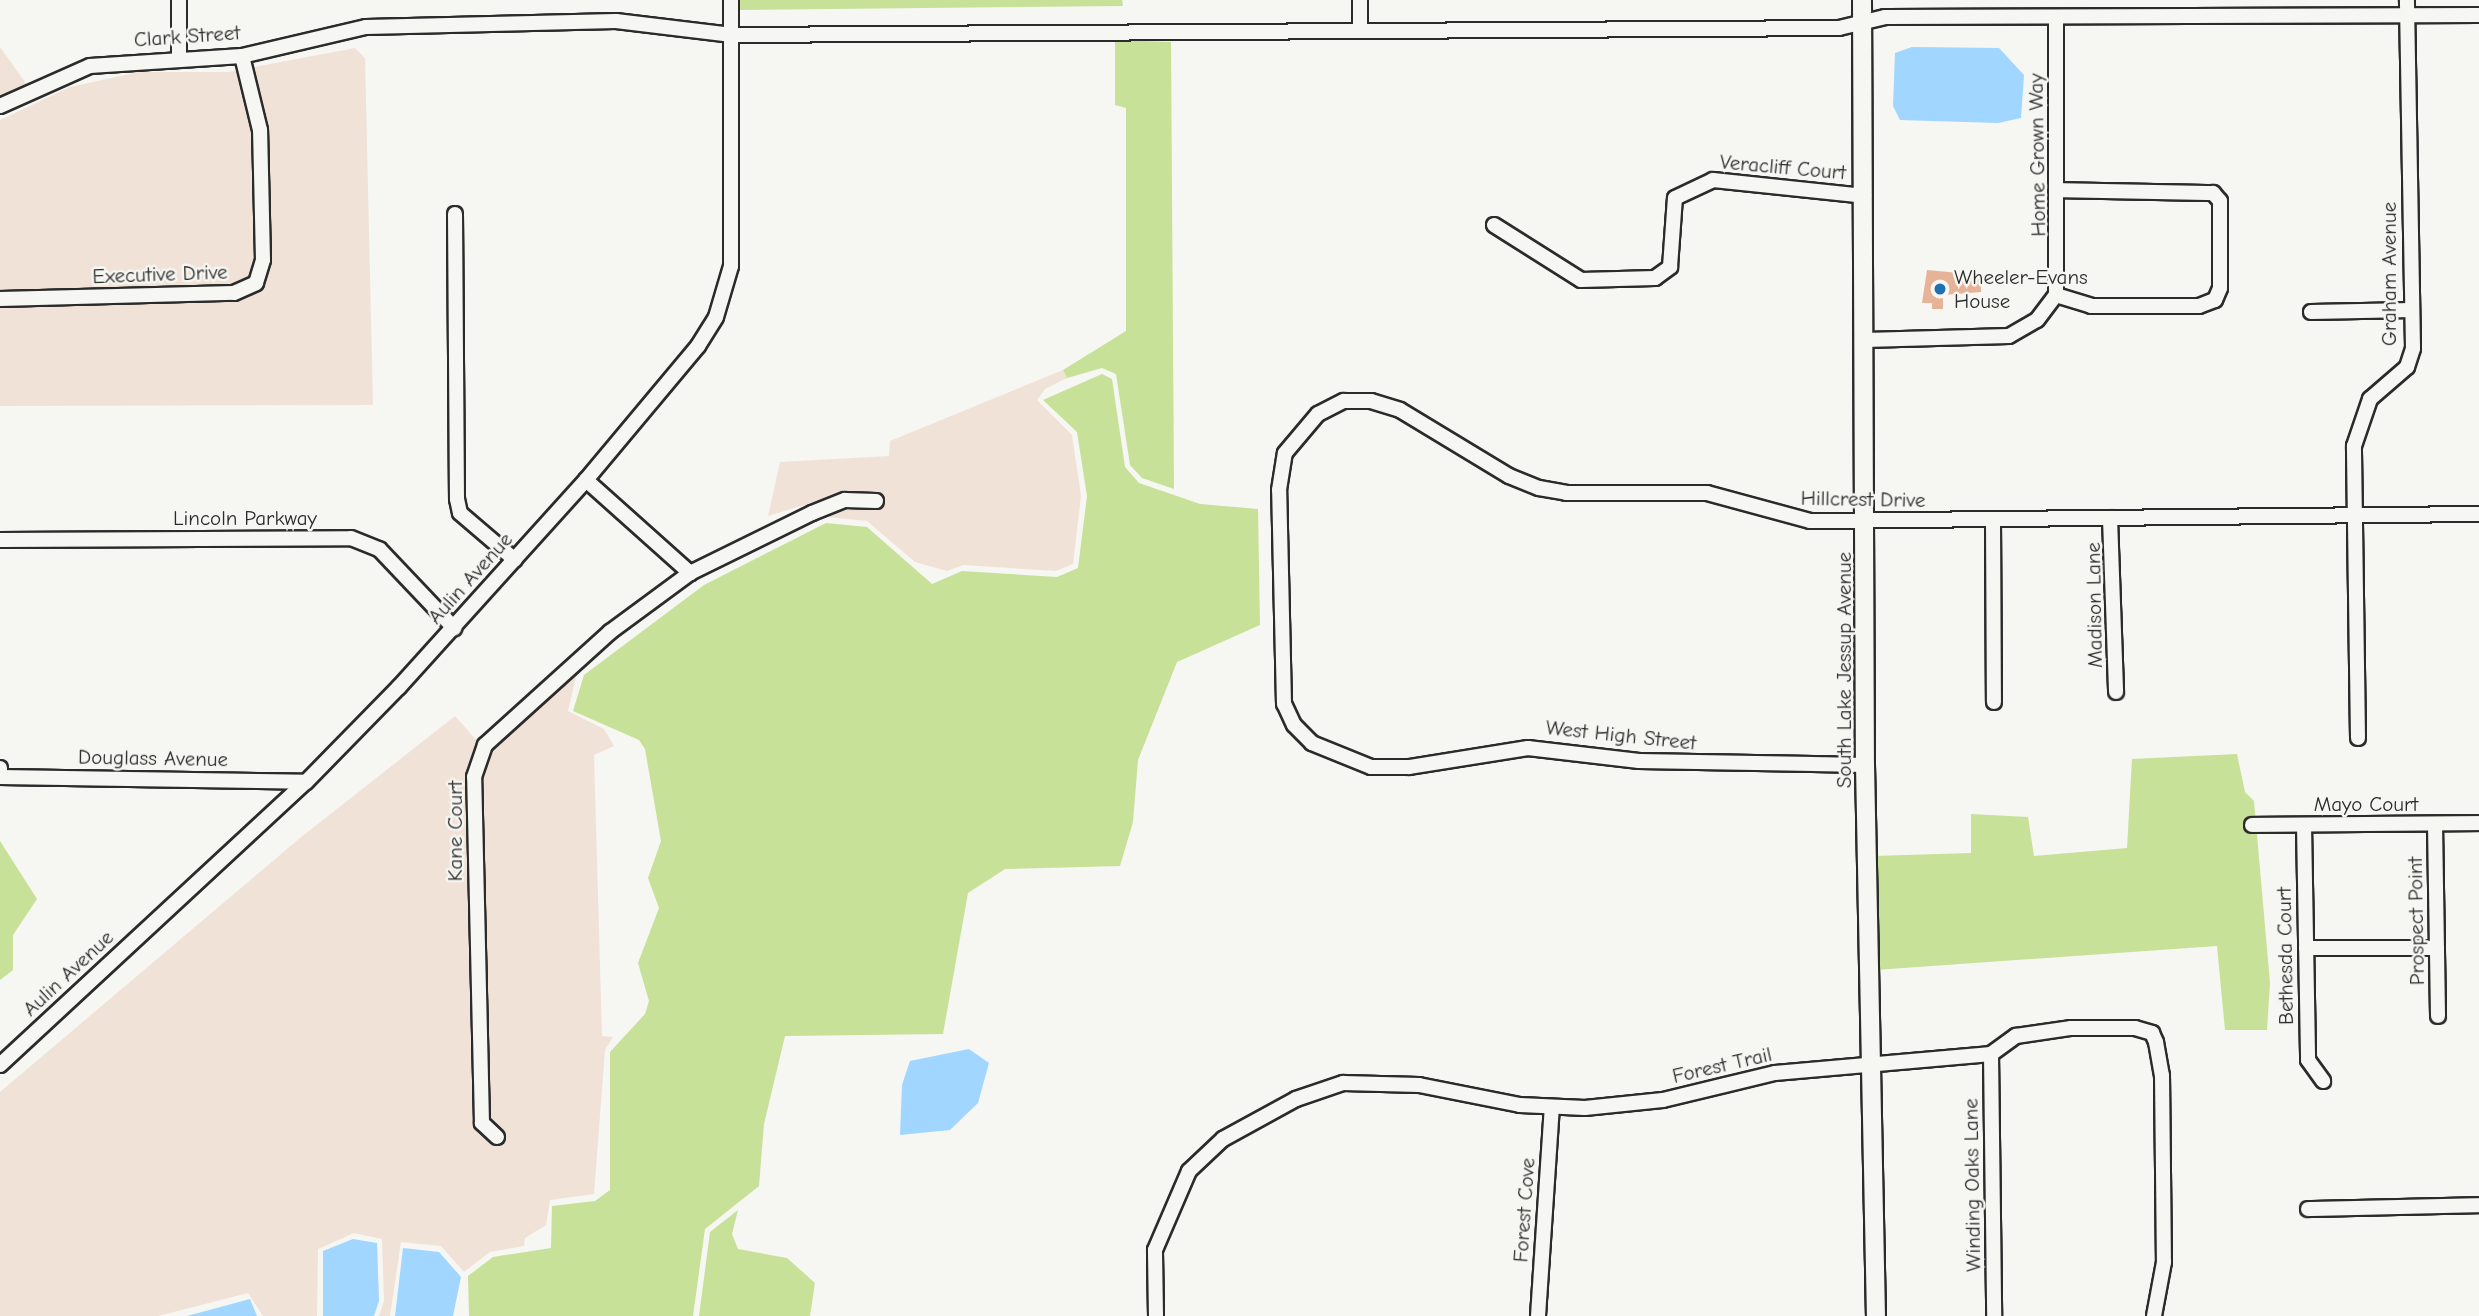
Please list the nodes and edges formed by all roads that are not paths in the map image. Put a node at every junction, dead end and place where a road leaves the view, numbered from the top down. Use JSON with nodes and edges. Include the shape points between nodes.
{"nodes":[{"id":1,"x":179,"y":0,"type":"edge"},
{"id":2,"x":731,"y":0,"type":"edge"},
{"id":3,"x":1360,"y":0,"type":"edge"},
{"id":4,"x":1862,"y":0,"type":"edge"},
{"id":5,"x":2407,"y":7,"type":"edge"},
{"id":6,"x":2479,"y":15,"type":"edge"},
{"id":7,"x":2056,"y":17,"type":"junction"},
{"id":8,"x":1862,"y":24,"type":"junction"},
{"id":9,"x":1360,"y":30,"type":"junction"},
{"id":10,"x":732,"y":35,"type":"junction"},
{"id":11,"x":242,"y":56,"type":"junction"},
{"id":12,"x":179,"y":58,"type":"junction"},
{"id":13,"x":0,"y":106,"type":"edge"},
{"id":14,"x":2058,"y":190,"type":"junction"},
{"id":15,"x":1864,"y":196,"type":"junction"},
{"id":16,"x":455,"y":214,"type":"dead end"},
{"id":17,"x":1494,"y":225,"type":"dead end"},
{"id":18,"x":2056,"y":295,"type":"junction"},
{"id":19,"x":0,"y":299,"type":"edge"},
{"id":20,"x":2412,"y":310,"type":"junction"},
{"id":21,"x":2311,"y":312,"type":"dead end"},
{"id":22,"x":1865,"y":340,"type":"junction"},
{"id":23,"x":586,"y":480,"type":"junction"},
{"id":24,"x":876,"y":501,"type":"dead end"},
{"id":25,"x":2479,"y":514,"type":"edge"},
{"id":26,"x":2353,"y":515,"type":"junction"},
{"id":27,"x":2110,"y":518,"type":"junction"},
{"id":28,"x":1993,"y":521,"type":"junction"},
{"id":29,"x":1867,"y":523,"type":"junction"},
{"id":30,"x":0,"y":540,"type":"edge"},
{"id":31,"x":515,"y":560,"type":"junction"},
{"id":32,"x":690,"y":573,"type":"junction"},
{"id":33,"x":1280,"y":610,"type":"joint"},
{"id":34,"x":454,"y":628,"type":"junction"},
{"id":35,"x":2116,"y":692,"type":"dead end"},
{"id":36,"x":1994,"y":702,"type":"dead end"},
{"id":37,"x":2358,"y":738,"type":"dead end"},
{"id":38,"x":1865,"y":765,"type":"junction"},
{"id":39,"x":0,"y":768,"type":"edge"},
{"id":40,"x":0,"y":777,"type":"edge"},
{"id":41,"x":306,"y":782,"type":"junction"},
{"id":42,"x":2479,"y":823,"type":"edge"},
{"id":43,"x":2435,"y":824,"type":"junction"},
{"id":44,"x":2252,"y":825,"type":"dead end"},
{"id":45,"x":2304,"y":825,"type":"junction"},
{"id":46,"x":2306,"y":948,"type":"junction"},
{"id":47,"x":2437,"y":948,"type":"junction"},
{"id":48,"x":2438,"y":1016,"type":"dead end"},
{"id":49,"x":1991,"y":1054,"type":"junction"},
{"id":50,"x":1871,"y":1064,"type":"junction"},
{"id":51,"x":0,"y":1065,"type":"edge"},
{"id":52,"x":2323,"y":1081,"type":"dead end"},
{"id":53,"x":1552,"y":1107,"type":"junction"},
{"id":54,"x":498,"y":1137,"type":"dead end"},
{"id":55,"x":2479,"y":1205,"type":"edge"},
{"id":56,"x":2308,"y":1209,"type":"dead end"},
{"id":57,"x":1156,"y":1316,"type":"edge"},
{"id":58,"x":1538,"y":1316,"type":"edge"},
{"id":59,"x":1876,"y":1316,"type":"edge"},
{"id":60,"x":1994,"y":1316,"type":"edge"},
{"id":61,"x":2154,"y":1316,"type":"edge"}],
"edges":[{"from":1,"to":12,"type":"street"},
{"from":2,"to":10,"type":"street","name":"Aulin Avenue"},
{"from":3,"to":9,"type":"street"},
{"from":4,"to":8,"type":"street","name":"South Lake Jessup Avenue"},
{"from":5,"to":6,"type":"street","name":"Clark Street"},
{"from":5,"to":7,"type":"street","name":"Clark Street"},
{"from":5,"to":20,"type":"street","name":"Graham Avenue"},
{"from":7,"to":8,"type":"street","name":"Clark Street","via":[[1885,17]]},
{"from":7,"to":14,"type":"street","name":"Home Grown Way"},
{"from":8,"to":9,"type":"street","name":"Clark Street"},
{"from":8,"to":15,"type":"street","name":"South Lake Jessup Avenue"},
{"from":9,"to":10,"type":"street","name":"Clark Street"},
{"from":10,"to":11,"type":"street","name":"Clark Street","via":[[616,21],[366,27]]},
{"from":10,"to":23,"type":"street","name":"Aulin Avenue","via":[[734,232],[727,290],[682,368]]},
{"from":11,"to":12,"type":"street","name":"Clark Street"},
{"from":11,"to":19,"type":"street","name":"Executive Drive","via":[[260,130],[263,260],[256,283],[234,293]]},
{"from":12,"to":13,"type":"street","name":"Clark Street","via":[[90,66]]},
{"from":14,"to":18,"type":"street","name":"Home Grown Way"},
{"from":14,"to":18,"type":"street","via":[[2213,193],[2220,201],[2220,288],[2215,300],[2199,306],[2091,306]]},
{"from":15,"to":17,"type":"street","name":"Veracliff Court","via":[[1713,180],[1675,198],[1670,267],[1655,278],[1581,280]]},
{"from":15,"to":22,"type":"street","name":"South Lake Jessup Avenue"},
{"from":16,"to":31,"type":"street","via":[[457,499],[460,513]]},
{"from":18,"to":22,"type":"street","via":[[2037,320],[2009,336]]},
{"from":20,"to":21,"type":"street"},
{"from":20,"to":26,"type":"street","name":"Graham Avenue","via":[[2413,348],[2407,367],[2370,399],[2358,424]]},
{"from":22,"to":29,"type":"street","name":"South Lake Jessup Avenue"},
{"from":23,"to":31,"type":"street","name":"Aulin Avenue"},
{"from":23,"to":32,"type":"street"},
{"from":24,"to":32,"type":"street","name":"Kane Court","via":[[834,504]]},
{"from":25,"to":26,"type":"street","name":"Hillcrest Drive"},
{"from":26,"to":27,"type":"street","name":"Hillcrest Drive"},
{"from":26,"to":37,"type":"street","name":"Graham Avenue"},
{"from":27,"to":28,"type":"street","name":"Hillcrest Drive"},
{"from":27,"to":35,"type":"street","name":"Madison Lane"},
{"from":28,"to":29,"type":"street","name":"Hillcrest Drive"},
{"from":28,"to":36,"type":"street"},
{"from":29,"to":33,"type":"street","name":"Hillcrest Drive","via":[[1786,517],[1707,493],[1566,493],[1539,488],[1509,476],[1400,410],[1371,401],[1344,401],[1318,414],[1285,453],[1279,490]]},
{"from":29,"to":38,"type":"street","name":"South Lake Jessup Avenue"},
{"from":30,"to":34,"type":"street","name":"Lincoln Parkway","via":[[351,538],[380,550]]},
{"from":31,"to":34,"type":"street","name":"Aulin Avenue"},
{"from":32,"to":54,"type":"street","name":"Kane Court","via":[[610,632],[513,718],[485,745],[474,777],[482,1123]]},
{"from":33,"to":38,"type":"street","name":"West High Street","via":[[1284,704],[1293,725],[1312,743],[1371,767],[1409,767],[1528,748],[1651,762]]},
{"from":34,"to":41,"type":"street","name":"Aulin Avenue"},
{"from":38,"to":50,"type":"street","name":"South Lake Jessup Avenue"},
{"from":39,"to":40,"type":"street"},
{"from":40,"to":41,"type":"street","name":"Douglass Avenue"},
{"from":41,"to":51,"type":"street","name":"Aulin Avenue"},
{"from":42,"to":43,"type":"street","name":"Mayo Court"},
{"from":43,"to":45,"type":"street","name":"Mayo Court"},
{"from":43,"to":47,"type":"street","name":"Prospect Point"},
{"from":44,"to":45,"type":"street","name":"Mayo Court"},
{"from":45,"to":46,"type":"street","name":"Bethesda Court"},
{"from":46,"to":47,"type":"street"},
{"from":46,"to":52,"type":"street","name":"Bethesda Court","via":[[2308,1060]]},
{"from":47,"to":48,"type":"street","name":"Prospect Point"},
{"from":49,"to":50,"type":"street","name":"Forest Trail"},
{"from":49,"to":60,"type":"street","name":"Winding Oaks Lane"},
{"from":49,"to":61,"type":"street","name":"Forest Trail","via":[[2037,1031],[2135,1028],[2151,1034],[2162,1075],[2164,1262]]},
{"from":50,"to":53,"type":"street","name":"Forest Trail","via":[[1775,1073],[1663,1100]]},
{"from":50,"to":59,"type":"street","name":"South Lake Jessup Avenue"},
{"from":53,"to":57,"type":"street","name":"Forest Trail","via":[[1378,1081],[1343,1083],[1296,1099],[1223,1139],[1184,1179],[1155,1250]]},
{"from":53,"to":58,"type":"street","name":"Forest Cove"},
{"from":55,"to":56,"type":"street"}]}
